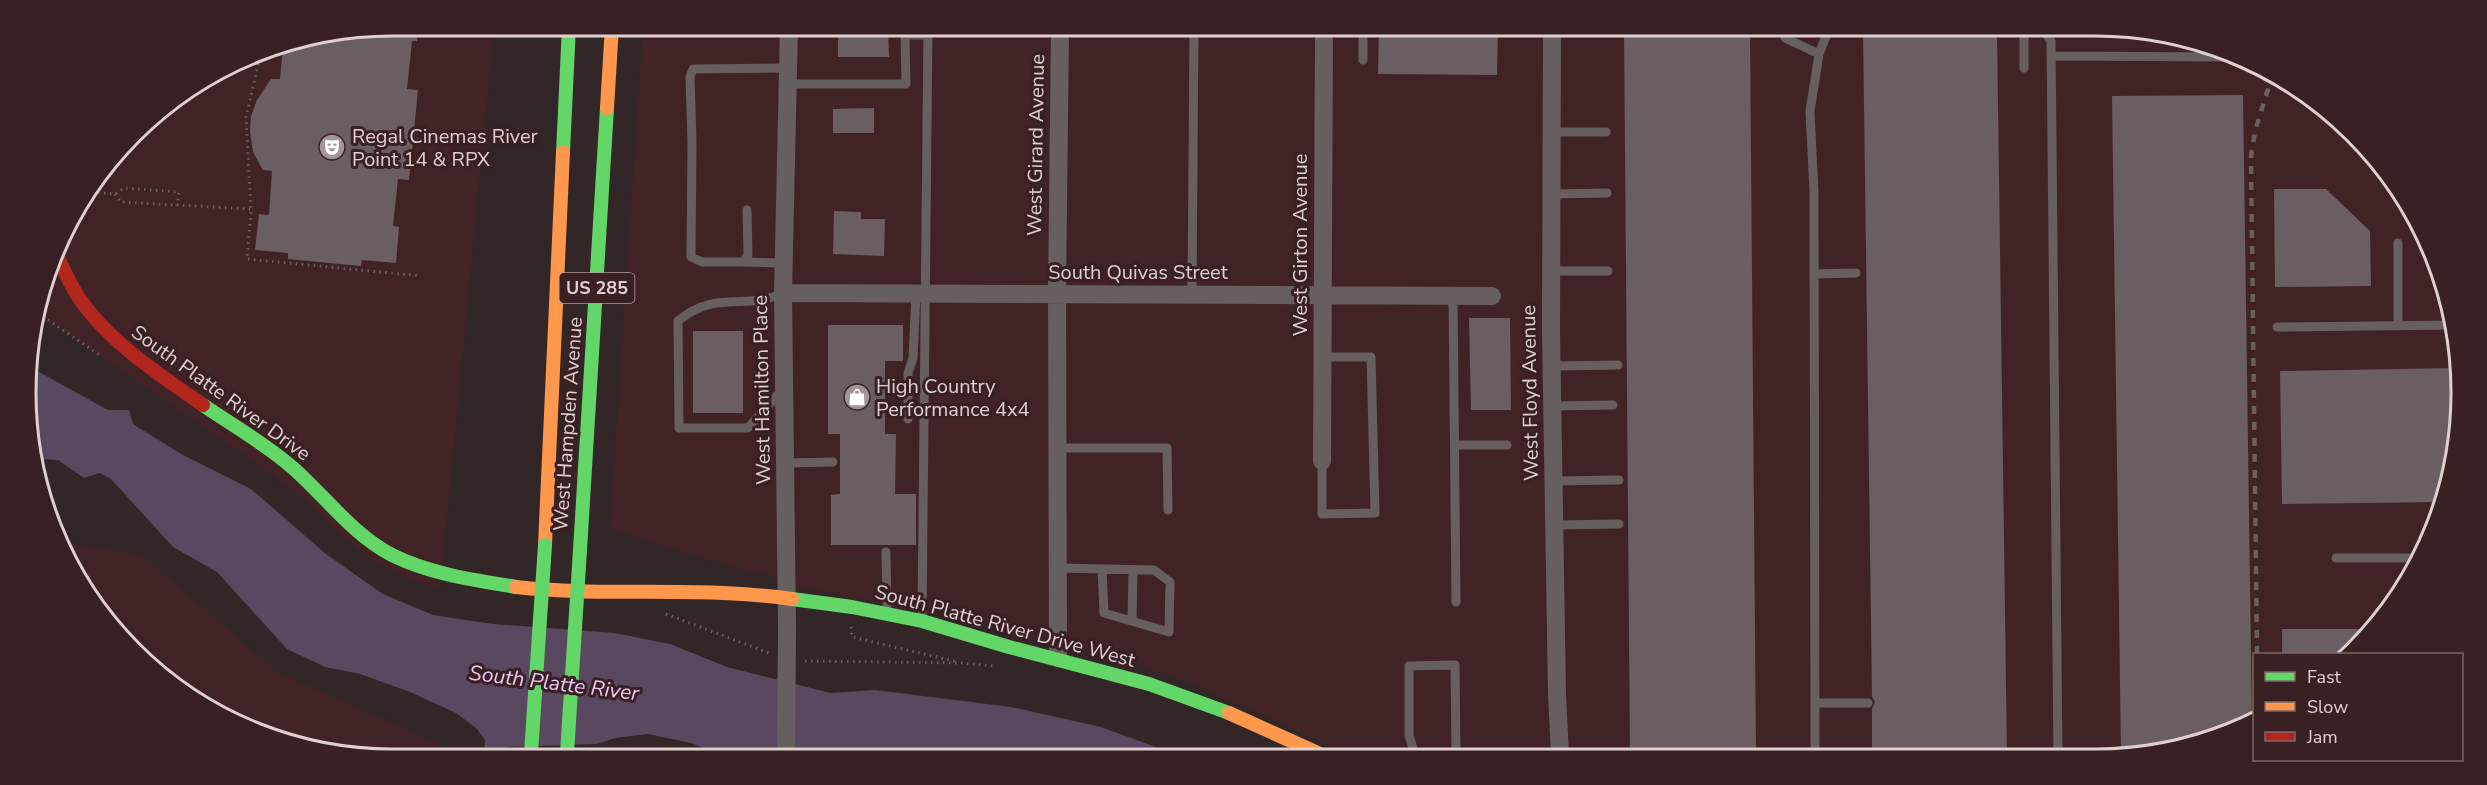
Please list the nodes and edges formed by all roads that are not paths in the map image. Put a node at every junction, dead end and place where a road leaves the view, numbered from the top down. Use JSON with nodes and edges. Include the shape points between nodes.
{"nodes":[{"id":1,"x":569,"y":36,"type":"edge"},
{"id":2,"x":611,"y":36,"type":"edge"},
{"id":3,"x":789,"y":36,"type":"edge"},
{"id":4,"x":905,"y":36,"type":"edge"},
{"id":5,"x":928,"y":36,"type":"edge"},
{"id":6,"x":1060,"y":36,"type":"edge"},
{"id":7,"x":1194,"y":36,"type":"edge"},
{"id":8,"x":1324,"y":36,"type":"edge"},
{"id":9,"x":1363,"y":36,"type":"edge"},
{"id":10,"x":1552,"y":36,"type":"edge"},
{"id":11,"x":1785,"y":36,"type":"edge"},
{"id":12,"x":1826,"y":36,"type":"edge"},
{"id":13,"x":2024,"y":36,"type":"edge"},
{"id":14,"x":2047,"y":36,"type":"edge"},
{"id":15,"x":1820,"y":54,"type":"junction"},
{"id":16,"x":2051,"y":56,"type":"junction"},
{"id":17,"x":2214,"y":57,"type":"edge"},
{"id":18,"x":1363,"y":60,"type":"dead end"},
{"id":19,"x":2024,"y":68,"type":"dead end"},
{"id":20,"x":788,"y":76,"type":"junction"},
{"id":21,"x":1552,"y":132,"type":"junction"},
{"id":22,"x":1606,"y":132,"type":"dead end"},
{"id":23,"x":1606,"y":193,"type":"dead end"},
{"id":24,"x":1552,"y":194,"type":"junction"},
{"id":25,"x":747,"y":210,"type":"dead end"},
{"id":26,"x":2398,"y":243,"type":"dead end"},
{"id":27,"x":61,"y":261,"type":"edge"},
{"id":28,"x":743,"y":262,"type":"junction"},
{"id":29,"x":784,"y":263,"type":"junction"},
{"id":30,"x":1551,"y":271,"type":"junction"},
{"id":31,"x":1608,"y":271,"type":"dead end"},
{"id":32,"x":1856,"y":273,"type":"dead end"},
{"id":33,"x":1814,"y":274,"type":"junction"},
{"id":34,"x":783,"y":293,"type":"junction"},
{"id":35,"x":920,"y":293,"type":"junction"},
{"id":36,"x":1057,"y":294,"type":"junction"},
{"id":37,"x":1192,"y":295,"type":"junction"},
{"id":38,"x":1321,"y":296,"type":"junction"},
{"id":39,"x":1454,"y":296,"type":"junction"},
{"id":40,"x":1492,"y":296,"type":"dead end"},
{"id":41,"x":2444,"y":325,"type":"edge"},
{"id":42,"x":2398,"y":326,"type":"junction"},
{"id":43,"x":2277,"y":327,"type":"dead end"},
{"id":44,"x":1322,"y":357,"type":"junction"},
{"id":45,"x":1618,"y":365,"type":"dead end"},
{"id":46,"x":1551,"y":366,"type":"junction"},
{"id":47,"x":784,"y":388,"type":"junction"},
{"id":48,"x":1612,"y":405,"type":"dead end"},
{"id":49,"x":1552,"y":406,"type":"junction"},
{"id":50,"x":908,"y":419,"type":"dead end"},
{"id":51,"x":1455,"y":445,"type":"junction"},
{"id":52,"x":1507,"y":445,"type":"dead end"},
{"id":53,"x":1057,"y":448,"type":"junction"},
{"id":54,"x":1322,"y":461,"type":"joint"},
{"id":55,"x":833,"y":462,"type":"dead end"},
{"id":56,"x":785,"y":463,"type":"junction"},
{"id":57,"x":1553,"y":480,"type":"junction"},
{"id":58,"x":1619,"y":480,"type":"dead end"},
{"id":59,"x":1168,"y":510,"type":"dead end"},
{"id":60,"x":1619,"y":524,"type":"dead end"},
{"id":61,"x":1554,"y":525,"type":"junction"},
{"id":62,"x":886,"y":552,"type":"dead end"},
{"id":63,"x":2336,"y":558,"type":"dead end"},
{"id":64,"x":2410,"y":558,"type":"edge"},
{"id":65,"x":1058,"y":568,"type":"junction"},
{"id":66,"x":1102,"y":569,"type":"junction"},
{"id":67,"x":1133,"y":570,"type":"junction"},
{"id":68,"x":556,"y":590,"type":"joint"},
{"id":69,"x":787,"y":598,"type":"junction"},
{"id":70,"x":1456,"y":602,"type":"dead end"},
{"id":71,"x":887,"y":614,"type":"junction"},
{"id":72,"x":922,"y":621,"type":"junction"},
{"id":73,"x":1132,"y":621,"type":"junction"},
{"id":74,"x":1058,"y":658,"type":"junction"},
{"id":75,"x":1868,"y":703,"type":"dead end"},
{"id":76,"x":1815,"y":704,"type":"junction"},
{"id":77,"x":531,"y":749,"type":"edge"},
{"id":78,"x":567,"y":749,"type":"edge"},
{"id":79,"x":786,"y":749,"type":"edge"},
{"id":80,"x":1311,"y":749,"type":"edge"},
{"id":81,"x":1413,"y":749,"type":"edge"},
{"id":82,"x":1456,"y":749,"type":"edge"},
{"id":83,"x":1560,"y":749,"type":"edge"},
{"id":84,"x":1815,"y":749,"type":"edge"},
{"id":85,"x":2058,"y":749,"type":"edge"}],
"edges":[{"from":1,"to":77,"type":"main road","name":"West Hampden Avenue","number":"US 285","bridge":true},
{"from":2,"to":78,"type":"main road","name":"West Hampden Avenue","number":"US 285","bridge":true},
{"from":3,"to":20,"type":"street","name":"West Hamilton Place"},
{"from":4,"to":20,"type":"lane","via":[[906,84]]},
{"from":5,"to":35,"type":"lane"},
{"from":6,"to":36,"type":"street","name":"West Girard Avenue"},
{"from":7,"to":37,"type":"lane"},
{"from":8,"to":38,"type":"street","name":"West Girton Avenue"},
{"from":9,"to":18,"type":"lane"},
{"from":10,"to":21,"type":"street","name":"West Floyd Avenue"},
{"from":11,"to":15,"type":"lane"},
{"from":12,"to":15,"type":"lane"},
{"from":13,"to":19,"type":"lane"},
{"from":14,"to":16,"type":"lane"},
{"from":15,"to":33,"type":"lane","via":[[1810,111]]},
{"from":16,"to":17,"type":"lane"},
{"from":16,"to":85,"type":"lane"},
{"from":20,"to":28,"type":"lane","via":[[693,69],[690,77],[691,257],[702,262]]},
{"from":20,"to":29,"type":"street","name":"West Hamilton Place"},
{"from":21,"to":22,"type":"lane"},
{"from":21,"to":24,"type":"street","name":"West Floyd Avenue"},
{"from":23,"to":24,"type":"lane"},
{"from":24,"to":30,"type":"street","name":"West Floyd Avenue"},
{"from":25,"to":28,"type":"lane","via":[[748,255]]},
{"from":26,"to":42,"type":"lane"},
{"from":27,"to":68,"type":"main road","name":"South Platte River Drive","via":[[79,298],[120,345],[291,466],[368,539],[392,554],[441,573]]},
{"from":28,"to":29,"type":"lane"},
{"from":29,"to":34,"type":"street","name":"West Hamilton Place"},
{"from":30,"to":31,"type":"lane"},
{"from":30,"to":46,"type":"street","name":"West Floyd Avenue"},
{"from":32,"to":33,"type":"lane"},
{"from":33,"to":76,"type":"lane"},
{"from":34,"to":35,"type":"street","name":"South Quivas Street"},
{"from":34,"to":47,"type":"street","name":"West Hamilton Place"},
{"from":34,"to":47,"type":"lane","via":[[769,299],[713,302],[678,321],[680,428],[748,428]]},
{"from":35,"to":36,"type":"street","name":"South Quivas Street"},
{"from":35,"to":50,"type":"lane","via":[[908,373]]},
{"from":35,"to":72,"type":"lane"},
{"from":36,"to":37,"type":"street","name":"South Quivas Street"},
{"from":36,"to":53,"type":"street","name":"West Girard Avenue"},
{"from":37,"to":38,"type":"street","name":"South Quivas Street"},
{"from":38,"to":39,"type":"street","name":"South Quivas Street"},
{"from":38,"to":44,"type":"street","name":"West Girton Avenue"},
{"from":39,"to":40,"type":"street","name":"South Quivas Street"},
{"from":39,"to":51,"type":"lane"},
{"from":41,"to":42,"type":"lane"},
{"from":42,"to":43,"type":"lane"},
{"from":44,"to":54,"type":"street","name":"West Girton Avenue"},
{"from":44,"to":54,"type":"lane","via":[[1371,357],[1375,513],[1322,514]]},
{"from":45,"to":46,"type":"lane"},
{"from":46,"to":49,"type":"street","name":"West Floyd Avenue"},
{"from":47,"to":56,"type":"street","name":"West Hamilton Place"},
{"from":48,"to":49,"type":"lane"},
{"from":49,"to":57,"type":"street","name":"West Floyd Avenue"},
{"from":51,"to":52,"type":"lane"},
{"from":51,"to":70,"type":"lane"},
{"from":53,"to":59,"type":"lane","via":[[1167,448]]},
{"from":53,"to":65,"type":"street","name":"West Girard Avenue"},
{"from":55,"to":56,"type":"lane"},
{"from":56,"to":69,"type":"street","name":"West Hamilton Place"},
{"from":57,"to":58,"type":"lane"},
{"from":57,"to":61,"type":"street","name":"West Floyd Avenue"},
{"from":60,"to":61,"type":"lane"},
{"from":61,"to":83,"type":"street","name":"West Floyd Avenue"},
{"from":62,"to":71,"type":"lane"},
{"from":63,"to":64,"type":"lane"},
{"from":65,"to":66,"type":"lane"},
{"from":65,"to":74,"type":"street","name":"West Girard Avenue"},
{"from":66,"to":67,"type":"lane"},
{"from":66,"to":73,"type":"lane","via":[[1104,613]]},
{"from":67,"to":73,"type":"lane"},
{"from":67,"to":73,"type":"lane","via":[[1154,570],[1170,582],[1168,632]]},
{"from":68,"to":69,"type":"main road","name":"South Platte River Drive West","via":[[738,592]]},
{"from":69,"to":71,"type":"main road","name":"South Platte River Drive West"},
{"from":69,"to":79,"type":"street","name":"West Hamilton Place","bridge":true},
{"from":71,"to":72,"type":"main road","name":"South Platte River Drive West"},
{"from":72,"to":74,"type":"main road","name":"South Platte River Drive West"},
{"from":74,"to":80,"type":"main road","name":"South Platte River Drive West","via":[[1192,699]]},
{"from":75,"to":76,"type":"lane"},
{"from":76,"to":84,"type":"lane"},
{"from":81,"to":82,"type":"lane","via":[[1408,735],[1409,666],[1455,665]]}]}
